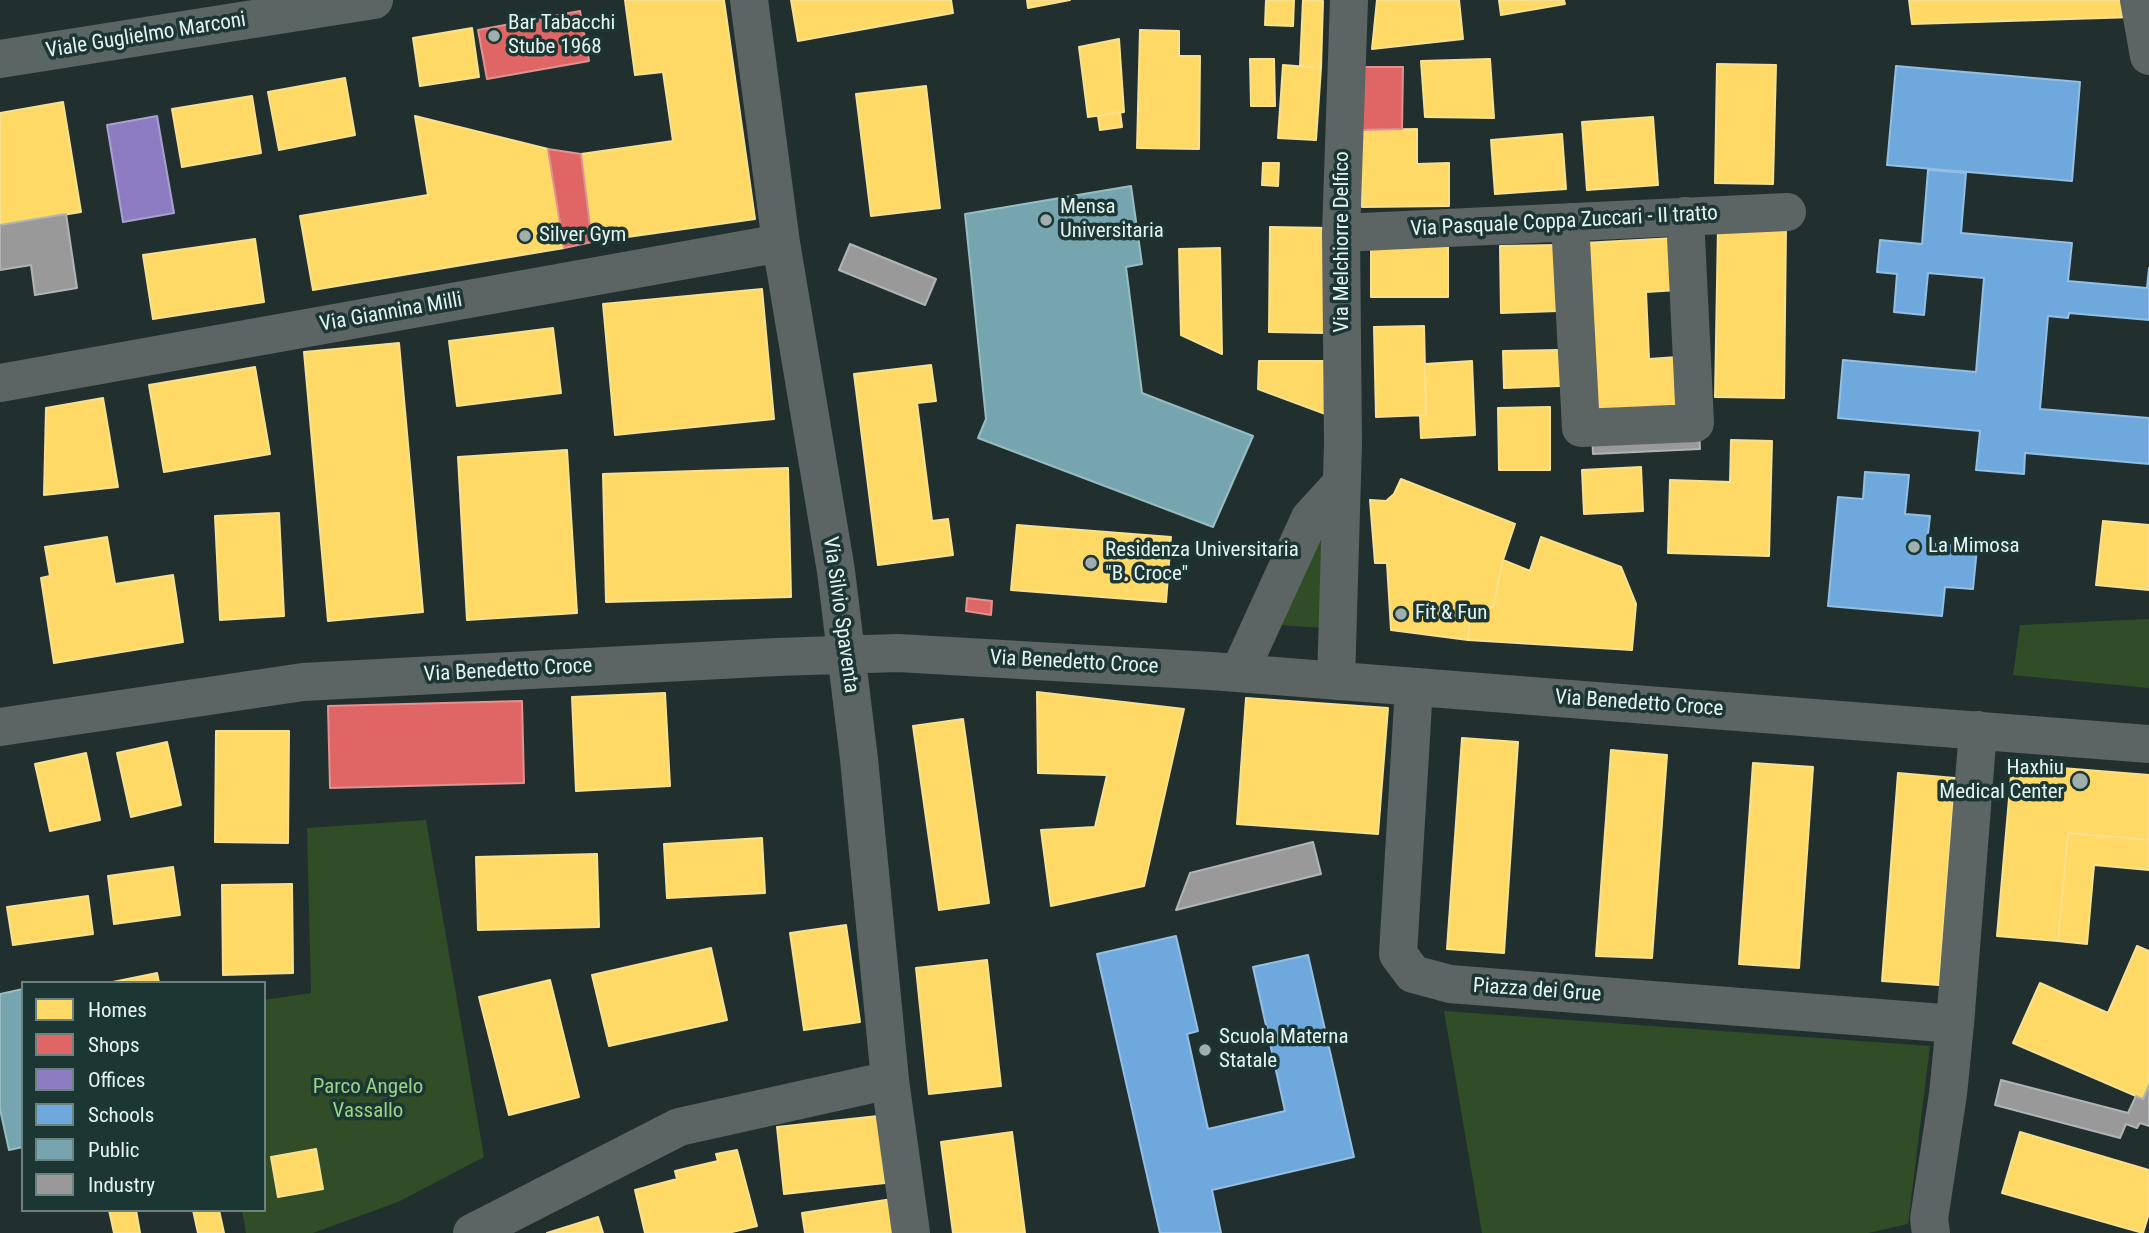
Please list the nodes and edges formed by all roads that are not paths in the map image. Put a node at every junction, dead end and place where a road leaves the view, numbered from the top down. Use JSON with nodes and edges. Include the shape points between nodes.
{"nodes":[{"id":1,"x":374,"y":0,"type":"edge"},
{"id":2,"x":749,"y":0,"type":"edge"},
{"id":3,"x":1349,"y":0,"type":"edge"},
{"id":4,"x":2139,"y":0,"type":"edge"},
{"id":5,"x":2149,"y":56,"type":"edge"},
{"id":6,"x":0,"y":59,"type":"edge"},
{"id":7,"x":1787,"y":212,"type":"dead end"},
{"id":8,"x":1685,"y":216,"type":"junction"},
{"id":9,"x":1570,"y":222,"type":"junction"},
{"id":10,"x":1341,"y":233,"type":"junction"},
{"id":11,"x":781,"y":243,"type":"junction"},
{"id":12,"x":0,"y":383,"type":"edge"},
{"id":13,"x":1341,"y":484,"type":"junction"},
{"id":14,"x":846,"y":654,"type":"junction"},
{"id":15,"x":1239,"y":673,"type":"junction"},
{"id":16,"x":1336,"y":681,"type":"junction"},
{"id":17,"x":1414,"y":687,"type":"junction"},
{"id":18,"x":0,"y":727,"type":"edge"},
{"id":19,"x":1978,"y":730,"type":"junction"},
{"id":20,"x":2149,"y":744,"type":"edge"},
{"id":21,"x":1955,"y":1024,"type":"junction"},
{"id":22,"x":890,"y":1080,"type":"junction"},
{"id":23,"x":472,"y":1233,"type":"edge"},
{"id":24,"x":911,"y":1233,"type":"edge"},
{"id":25,"x":1931,"y":1233,"type":"edge"}],
"edges":[{"from":1,"to":6,"type":"main road","name":"Viale Guglielmo Marconi"},
{"from":2,"to":11,"type":"street","name":"Via Silvio Spaventa"},
{"from":3,"to":10,"type":"street","name":"Via Melchiorre Delfico"},
{"from":4,"to":5,"type":"street"},
{"from":7,"to":8,"type":"street","name":"Via Pasquale Coppa Zuccari - II tratto"},
{"from":8,"to":9,"type":"street","name":"Via Pasquale Coppa Zuccari - II tratto"},
{"from":8,"to":9,"type":"street","via":[[1695,423],[1581,428]]},
{"from":9,"to":10,"type":"street","name":"Via Pasquale Coppa Zuccari - II tratto"},
{"from":10,"to":13,"type":"street","name":"Via Melchiorre Delfico"},
{"from":11,"to":12,"type":"street","name":"Via Giannina Milli"},
{"from":11,"to":14,"type":"street","name":"Via Silvio Spaventa"},
{"from":13,"to":15,"type":"street","via":[[1310,518]]},
{"from":13,"to":16,"type":"street","name":"Via Melchiorre Delfico"},
{"from":14,"to":15,"type":"street","name":"Via Benedetto Croce","via":[[898,653]]},
{"from":14,"to":18,"type":"street","name":"Via Benedetto Croce","via":[[303,682]]},
{"from":14,"to":22,"type":"street","name":"Via Silvio Spaventa"},
{"from":15,"to":16,"type":"street","name":"Via Benedetto Croce"},
{"from":16,"to":17,"type":"street","name":"Via Benedetto Croce"},
{"from":17,"to":19,"type":"street","name":"Via Benedetto Croce"},
{"from":17,"to":21,"type":"street","name":"Piazza dei Grue","via":[[1398,954],[1413,974],[1450,984]]},
{"from":19,"to":20,"type":"street","name":"Via Benedetto Croce"},
{"from":19,"to":21,"type":"street"},
{"from":21,"to":25,"type":"street","via":[[1929,1219]]},
{"from":22,"to":23,"type":"street","via":[[679,1127]]},
{"from":22,"to":24,"type":"street","name":"Via Silvio Spaventa"}]}
